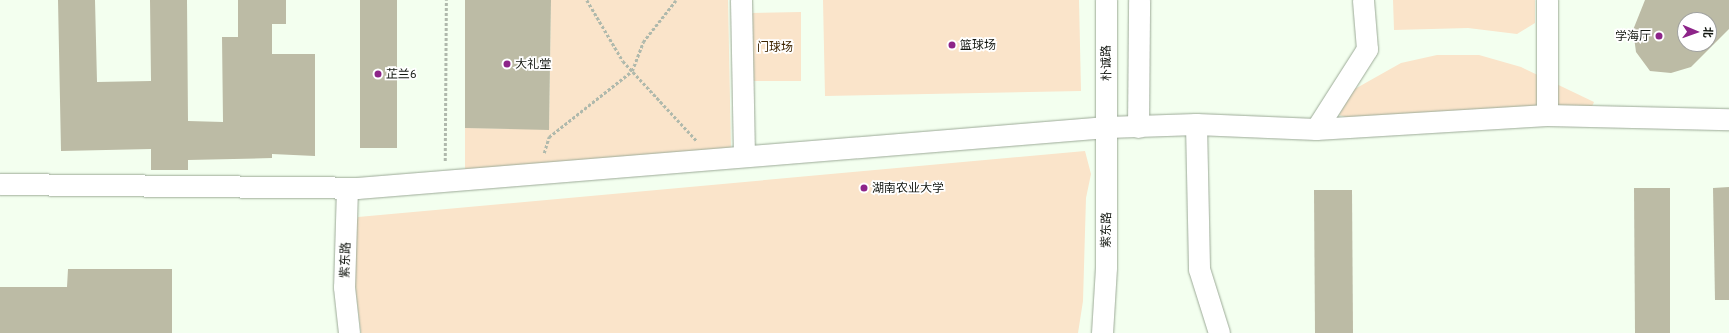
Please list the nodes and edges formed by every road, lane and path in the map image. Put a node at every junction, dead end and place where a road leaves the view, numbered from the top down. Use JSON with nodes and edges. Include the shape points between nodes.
{"nodes":[{"id":1,"x":446,"y":0,"type":"edge"},
{"id":2,"x":587,"y":0,"type":"edge"},
{"id":3,"x":676,"y":0,"type":"edge"},
{"id":4,"x":741,"y":0,"type":"edge"},
{"id":5,"x":1106,"y":0,"type":"edge"},
{"id":6,"x":1139,"y":0,"type":"edge"},
{"id":7,"x":1363,"y":0,"type":"edge"},
{"id":8,"x":1547,"y":0,"type":"edge"},
{"id":9,"x":632,"y":71,"type":"junction"},
{"id":10,"x":1547,"y":115,"type":"junction"},
{"id":11,"x":1729,"y":119,"type":"edge"},
{"id":12,"x":1196,"y":124,"type":"junction"},
{"id":13,"x":1107,"y":127,"type":"junction"},
{"id":14,"x":1138,"y":127,"type":"junction"},
{"id":15,"x":1316,"y":129,"type":"junction"},
{"id":16,"x":744,"y":156,"type":"junction"},
{"id":17,"x":706,"y":159,"type":"junction"},
{"id":18,"x":537,"y":172,"type":"junction"},
{"id":19,"x":445,"y":179,"type":"junction"},
{"id":20,"x":0,"y":184,"type":"edge"},
{"id":21,"x":347,"y":188,"type":"junction"},
{"id":22,"x":349,"y":333,"type":"edge"},
{"id":23,"x":1102,"y":333,"type":"edge"},
{"id":24,"x":1219,"y":333,"type":"edge"}],
"edges":[{"from":1,"to":19,"type":"path"},
{"from":2,"to":9,"type":"path","via":[[623,61]]},
{"from":3,"to":9,"type":"path","via":[[643,42]]},
{"from":4,"to":16,"type":"street"},
{"from":5,"to":13,"type":"street","name":"朴诚路"},
{"from":6,"to":14,"type":"street"},
{"from":7,"to":15,"type":"street","via":[[1367,49]]},
{"from":8,"to":10,"type":"street"},
{"from":9,"to":17,"type":"path","via":[[701,145]]},
{"from":9,"to":18,"type":"path","via":[[549,137]]},
{"from":10,"to":11,"type":"street"},
{"from":10,"to":15,"type":"street"},
{"from":12,"to":14,"type":"street"},
{"from":12,"to":15,"type":"street"},
{"from":12,"to":24,"type":"street","via":[[1199,269]]},
{"from":13,"to":14,"type":"street"},
{"from":13,"to":16,"type":"street"},
{"from":13,"to":23,"type":"street","name":"紫东路","via":[[1106,267]]},
{"from":16,"to":17,"type":"street"},
{"from":17,"to":18,"type":"street"},
{"from":18,"to":19,"type":"street"},
{"from":19,"to":21,"type":"street"},
{"from":20,"to":21,"type":"street"},
{"from":21,"to":22,"type":"street","name":"紫东路","via":[[344,287]]}]}
